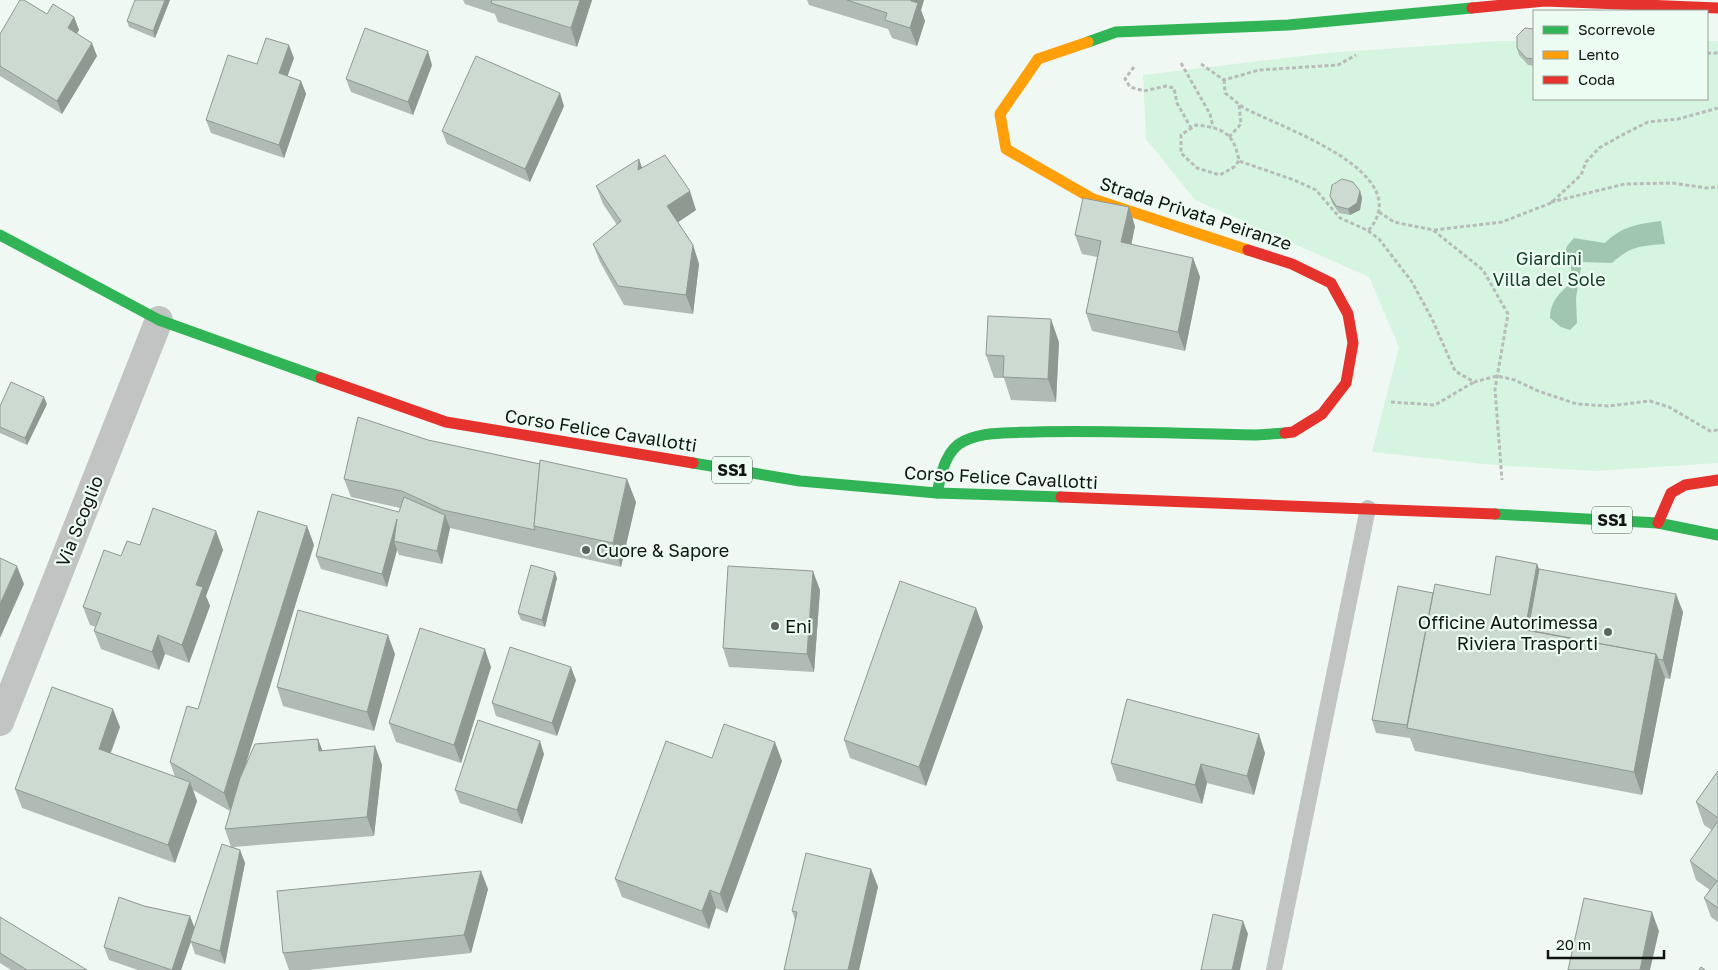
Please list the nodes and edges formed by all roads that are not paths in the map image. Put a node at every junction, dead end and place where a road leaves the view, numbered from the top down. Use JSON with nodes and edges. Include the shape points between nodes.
{"nodes":[{"id":1,"x":1718,"y":8,"type":"edge"},
{"id":2,"x":0,"y":235,"type":"edge"},
{"id":3,"x":159,"y":320,"type":"junction"},
{"id":4,"x":1718,"y":480,"type":"edge"},
{"id":5,"x":937,"y":493,"type":"junction"},
{"id":6,"x":1368,"y":508,"type":"junction"},
{"id":7,"x":1658,"y":523,"type":"junction"},
{"id":8,"x":1718,"y":534,"type":"edge"},
{"id":9,"x":0,"y":722,"type":"edge"},
{"id":10,"x":1274,"y":970,"type":"edge"}],
"edges":[{"from":1,"to":5,"type":"street","name":"Strada Privata Peiranze","via":[[1545,1],[1288,25],[1116,32],[1038,59],[1000,114],[1006,149],[1092,199],[1292,264],[1331,283],[1348,314],[1353,343],[1346,383],[1322,414],[1292,432],[1256,435],[1016,432],[965,440],[945,458]]},
{"from":2,"to":3,"type":"street","name":"Corso Felice Cavallotti","number":"SS1"},
{"from":3,"to":5,"type":"street","name":"Corso Felice Cavallotti","number":"SS1","via":[[446,422],[800,481]]},
{"from":3,"to":9,"type":"street","name":"Via Scoglio"},
{"from":4,"to":7,"type":"street","via":[[1685,485],[1671,493]]},
{"from":5,"to":6,"type":"street","name":"Corso Felice Cavallotti","number":"SS1"},
{"from":6,"to":7,"type":"street","name":"Corso Felice Cavallotti","number":"SS1"},
{"from":6,"to":10,"type":"lane"},
{"from":7,"to":8,"type":"street","number":"SS1"}]}
